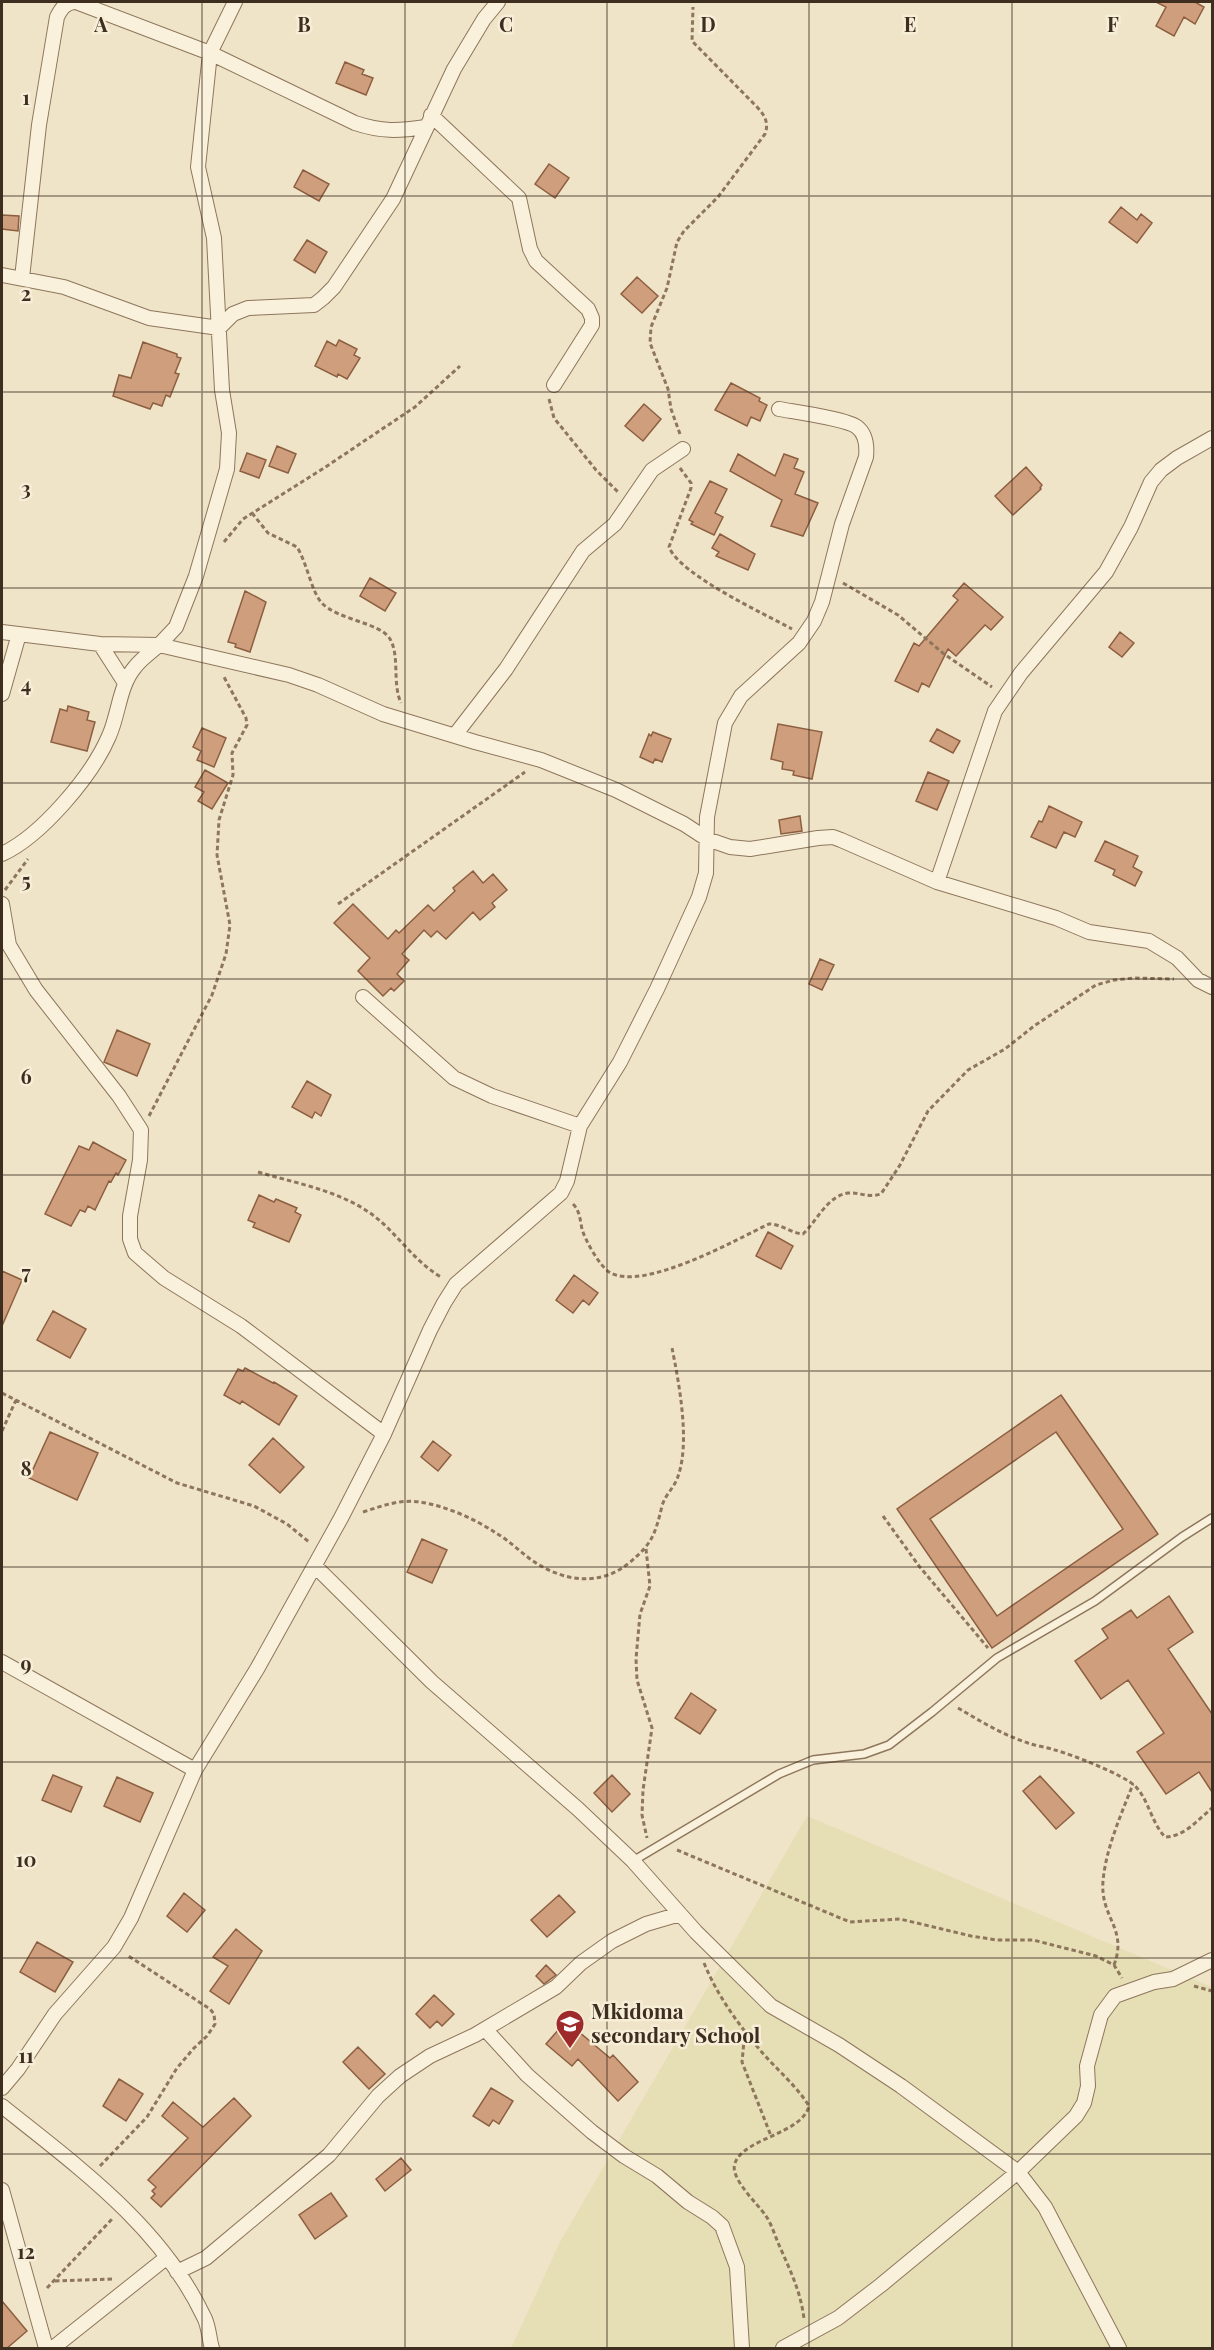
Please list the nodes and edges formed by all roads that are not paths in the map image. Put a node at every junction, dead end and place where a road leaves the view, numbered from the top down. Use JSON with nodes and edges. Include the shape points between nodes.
{"nodes":[{"id":1,"x":75,"y":2,"type":"edge"},
{"id":2,"x":235,"y":2,"type":"edge"},
{"id":3,"x":498,"y":2,"type":"edge"},
{"id":4,"x":210,"y":52,"type":"junction"},
{"id":5,"x":428,"y":121,"type":"junction"},
{"id":6,"x":2,"y":275,"type":"edge"},
{"id":7,"x":22,"y":278,"type":"junction"},
{"id":8,"x":219,"y":328,"type":"junction"},
{"id":9,"x":554,"y":385,"type":"road end"},
{"id":10,"x":779,"y":409,"type":"dead end"},
{"id":11,"x":1212,"y":438,"type":"edge"},
{"id":12,"x":684,"y":449,"type":"road end"},
{"id":13,"x":2,"y":632,"type":"edge"},
{"id":14,"x":19,"y":634,"type":"junction"},
{"id":15,"x":100,"y":644,"type":"junction"},
{"id":16,"x":159,"y":645,"type":"junction"},
{"id":17,"x":125,"y":683,"type":"junction"},
{"id":18,"x":2,"y":694,"type":"edge"},
{"id":19,"x":455,"y":735,"type":"junction"},
{"id":20,"x":708,"y":839,"type":"junction"},
{"id":21,"x":2,"y":854,"type":"edge"},
{"id":22,"x":936,"y":882,"type":"junction"},
{"id":23,"x":2,"y":904,"type":"edge"},
{"id":24,"x":1212,"y":987,"type":"edge"},
{"id":25,"x":363,"y":996,"type":"dead end"},
{"id":26,"x":580,"y":1126,"type":"junction"},
{"id":27,"x":384,"y":1434,"type":"junction"},
{"id":28,"x":1212,"y":1518,"type":"edge"},
{"id":29,"x":315,"y":1566,"type":"junction"},
{"id":30,"x":2,"y":1662,"type":"edge"},
{"id":31,"x":195,"y":1770,"type":"junction"},
{"id":32,"x":633,"y":1860,"type":"junction"},
{"id":33,"x":680,"y":1914,"type":"junction"},
{"id":34,"x":1212,"y":1960,"type":"edge"},
{"id":35,"x":485,"y":2029,"type":"junction"},
{"id":36,"x":2,"y":2088,"type":"edge"},
{"id":37,"x":2,"y":2106,"type":"edge"},
{"id":38,"x":1018,"y":2172,"type":"junction"},
{"id":39,"x":2,"y":2190,"type":"edge"},
{"id":40,"x":166,"y":2258,"type":"junction"},
{"id":41,"x":177,"y":2272,"type":"junction"},
{"id":42,"x":46,"y":2349,"type":"edge"},
{"id":43,"x":53,"y":2349,"type":"edge"},
{"id":44,"x":212,"y":2349,"type":"edge"},
{"id":45,"x":742,"y":2349,"type":"edge"},
{"id":46,"x":783,"y":2349,"type":"edge"},
{"id":47,"x":1119,"y":2349,"type":"edge"}],
"edges":[{"from":1,"to":4,"type":"street"},
{"from":1,"to":7,"type":"street","via":[[68,2],[57,17],[39,125]]},
{"from":2,"to":4,"type":"street"},
{"from":3,"to":5,"type":"street","via":[[471,39]]},
{"from":4,"to":5,"type":"street","via":[[376,130],[395,131]]},
{"from":4,"to":8,"type":"street","via":[[198,167],[214,238]]},
{"from":5,"to":8,"type":"street","via":[[393,199],[324,298],[314,305],[248,308],[233,314]]},
{"from":5,"to":9,"type":"street","via":[[519,198],[536,261],[588,309],[592,325]]},
{"from":6,"to":7,"type":"street"},
{"from":7,"to":8,"type":"street","via":[[64,287],[149,318]]},
{"from":8,"to":16,"type":"street","via":[[229,432],[227,470],[196,576],[176,627]]},
{"from":10,"to":20,"type":"street","via":[[852,423],[863,433],[866,457],[835,544],[832,567],[814,621],[799,643],[741,696],[725,723],[707,817]]},
{"from":11,"to":22,"type":"street","via":[[1177,458],[1151,482],[1106,572],[1006,692],[985,734]]},
{"from":12,"to":19,"type":"street","via":[[652,470],[615,524],[583,551],[506,669]]},
{"from":13,"to":14,"type":"street"},
{"from":14,"to":15,"type":"street"},
{"from":14,"to":18,"type":"street"},
{"from":15,"to":16,"type":"street"},
{"from":15,"to":17,"type":"street"},
{"from":16,"to":17,"type":"street","via":[[135,667]]},
{"from":16,"to":19,"type":"street","via":[[289,675],[415,724]]},
{"from":17,"to":21,"type":"street","via":[[111,733],[94,765],[41,828]]},
{"from":19,"to":20,"type":"street","via":[[541,760],[616,790]]},
{"from":20,"to":22,"type":"street","via":[[750,849],[833,837]]},
{"from":20,"to":26,"type":"street","via":[[706,873],[699,897],[620,1062]]},
{"from":22,"to":24,"type":"street","via":[[1056,918],[1089,932],[1149,941]]},
{"from":23,"to":27,"type":"street","via":[[9,945],[36,990],[141,1130],[130,1216],[130,1239],[135,1253],[164,1278],[241,1326]]},
{"from":25,"to":26,"type":"street","via":[[454,1078],[492,1096]]},
{"from":26,"to":27,"type":"street","via":[[561,1193],[456,1284],[430,1330]]},
{"from":27,"to":29,"type":"street"},
{"from":28,"to":32,"type":"lane","via":[[1095,1601],[997,1658],[889,1745],[864,1754],[813,1760],[778,1774]]},
{"from":29,"to":31,"type":"street"},
{"from":29,"to":32,"type":"street","via":[[432,1682]]},
{"from":30,"to":31,"type":"street"},
{"from":31,"to":36,"type":"street","via":[[136,1908],[114,1947],[55,2014]]},
{"from":32,"to":33,"type":"street"},
{"from":33,"to":35,"type":"street","via":[[646,1924],[612,1941],[556,1987]]},
{"from":33,"to":38,"type":"street","via":[[771,2006],[901,2086]]},
{"from":34,"to":38,"type":"street","via":[[1173,1978],[1115,1996],[1101,2015],[1087,2066],[1084,2103],[1076,2116]]},
{"from":35,"to":41,"type":"street","via":[[400,2076],[329,2155],[206,2258]]},
{"from":35,"to":45,"type":"street","via":[[527,2075],[592,2132],[722,2226],[737,2267]]},
{"from":37,"to":40,"type":"street","via":[[123,2206]]},
{"from":38,"to":46,"type":"street","via":[[838,2318]]},
{"from":38,"to":47,"type":"street","via":[[1045,2207]]},
{"from":39,"to":42,"type":"street"},
{"from":40,"to":41,"type":"street"},
{"from":40,"to":43,"type":"street"},
{"from":41,"to":44,"type":"street","via":[[206,2319]]}]}
